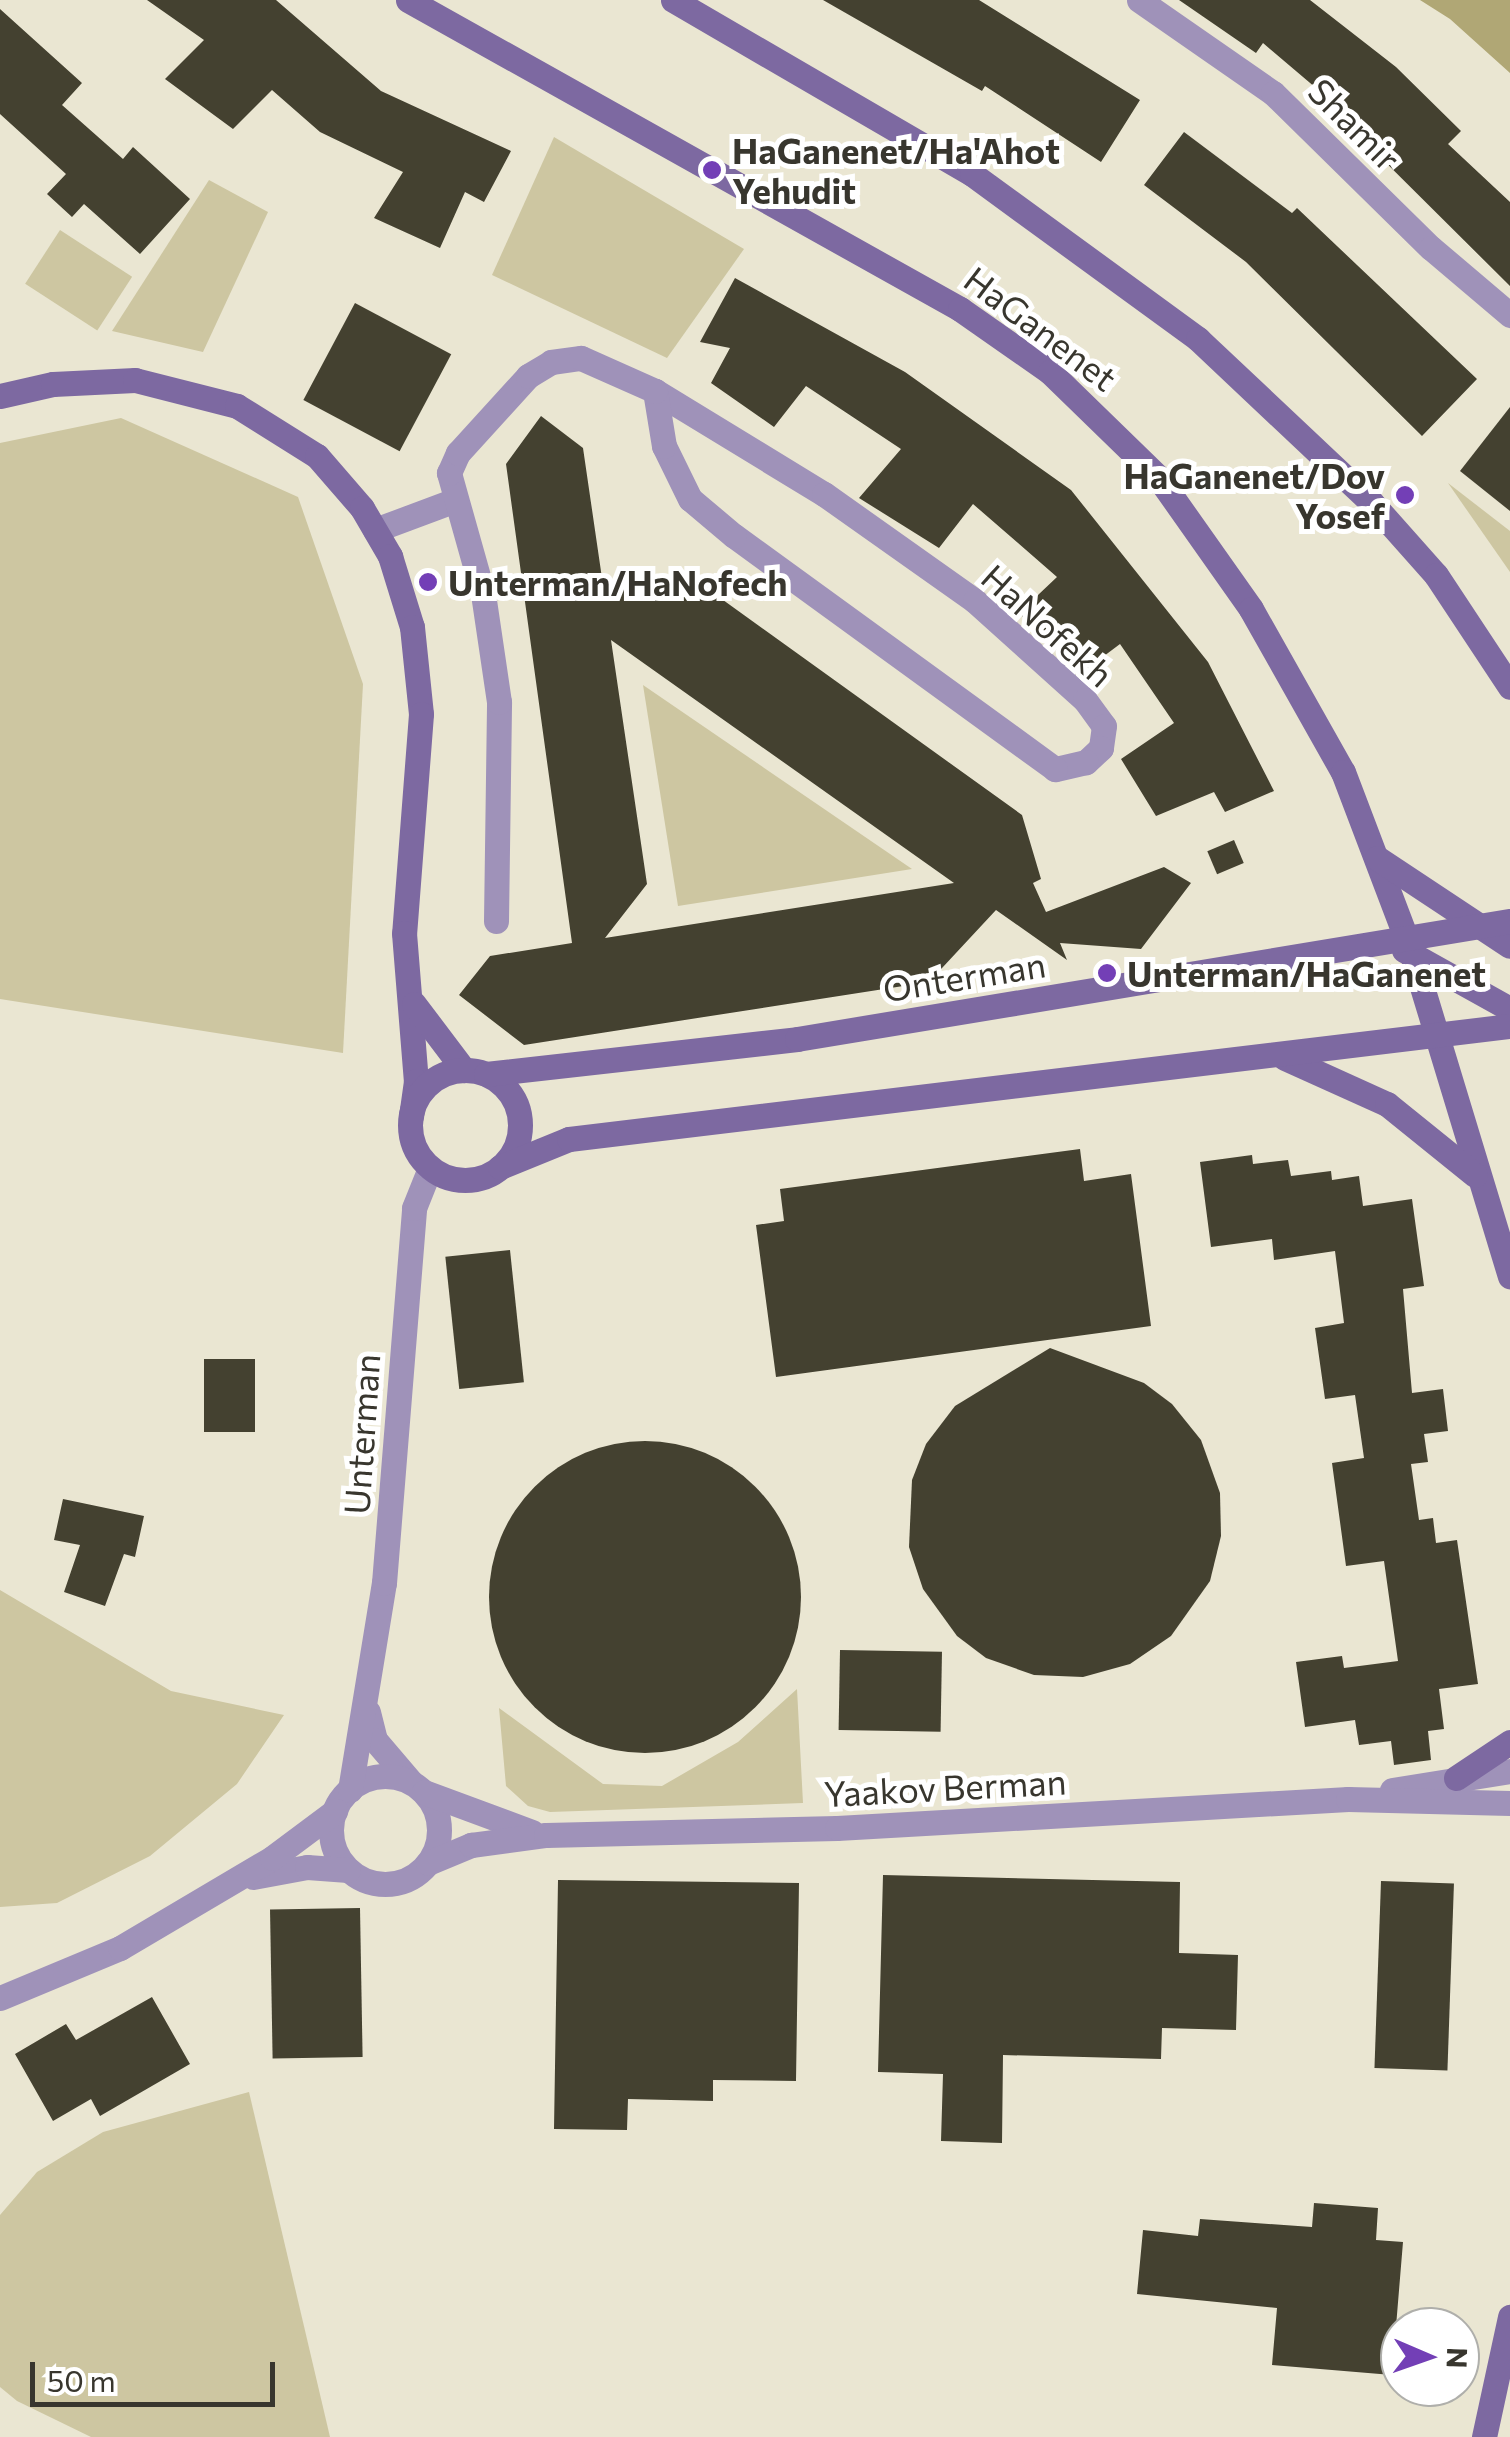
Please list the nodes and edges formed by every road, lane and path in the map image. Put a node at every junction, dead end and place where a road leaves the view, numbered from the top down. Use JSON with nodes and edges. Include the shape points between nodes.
{"nodes":[{"id":1,"x":408,"y":0,"type":"edge"},
{"id":2,"x":673,"y":0,"type":"edge"},
{"id":3,"x":1138,"y":0,"type":"edge"},
{"id":4,"x":1510,"y":315,"type":"edge"},
{"id":5,"x":655,"y":391,"type":"junction"},
{"id":6,"x":0,"y":396,"type":"edge"},
{"id":7,"x":453,"y":501,"type":"junction"},
{"id":8,"x":375,"y":530,"type":"junction"},
{"id":9,"x":1508,"y":682,"type":"edge"},
{"id":10,"x":1377,"y":858,"type":"junction"},
{"id":11,"x":496,"y":920,"type":"dead end"},
{"id":12,"x":1510,"y":922,"type":"edge"},
{"id":13,"x":1478,"y":926,"type":"junction"},
{"id":14,"x":1402,"y":944,"type":"junction"},
{"id":15,"x":1510,"y":946,"type":"edge"},
{"id":16,"x":405,"y":981,"type":"junction"},
{"id":17,"x":1510,"y":1009,"type":"edge"},
{"id":18,"x":1510,"y":1026,"type":"edge"},
{"id":19,"x":1438,"y":1036,"type":"junction"},
{"id":20,"x":1281,"y":1057,"type":"junction"},
{"id":21,"x":475,"y":1072,"type":"junction"},
{"id":22,"x":410,"y":1116,"type":"junction"},
{"id":23,"x":500,"y":1167,"type":"junction"},
{"id":24,"x":430,"y":1168,"type":"junction"},
{"id":25,"x":1475,"y":1175,"type":"junction"},
{"id":26,"x":1510,"y":1276,"type":"edge"},
{"id":27,"x":366,"y":1707,"type":"junction"},
{"id":28,"x":1510,"y":1742,"type":"edge"},
{"id":29,"x":1510,"y":1771,"type":"edge"},
{"id":30,"x":1456,"y":1778,"type":"junction"},
{"id":31,"x":417,"y":1787,"type":"junction"},
{"id":32,"x":350,"y":1790,"type":"junction"},
{"id":33,"x":1348,"y":1799,"type":"junction"},
{"id":34,"x":1510,"y":1803,"type":"edge"},
{"id":35,"x":334,"y":1811,"type":"junction"},
{"id":36,"x":546,"y":1835,"type":"junction"},
{"id":37,"x":428,"y":1863,"type":"junction"},
{"id":38,"x":348,"y":1870,"type":"junction"},
{"id":39,"x":234,"y":1881,"type":"junction"},
{"id":40,"x":0,"y":1998,"type":"edge"},
{"id":41,"x":1510,"y":2317,"type":"edge"},
{"id":42,"x":1484,"y":2437,"type":"edge"}],
"edges":[{"from":1,"to":10,"type":"street","name":"HaGanenet","via":[[960,308],[1105,419],[1158,477],[1250,608],[1310,705]]},
{"from":2,"to":9,"type":"street","via":[[972,174],[1198,339],[1372,503],[1436,576]]},
{"from":3,"to":4,"type":"street","name":"Shamir","via":[[1274,93],[1431,248]]},
{"from":5,"to":5,"type":"street","name":"HaNofekh","via":[[664,446],[690,499],[734,536],[1040,760],[1056,769],[1086,762],[1101,748],[1104,726],[1085,700],[975,601],[824,494]]},
{"from":5,"to":7,"type":"street","name":"HaNofekh","via":[[581,358],[551,362],[528,376],[458,453],[450,472]]},
{"from":6,"to":8,"type":"street","via":[[53,384],[135,380],[237,406],[316,456]]},
{"from":7,"to":8,"type":"street"},
{"from":7,"to":11,"type":"street","name":"HaNofekh","via":[[483,594],[497,684]]},
{"from":8,"to":16,"type":"street","via":[[403,592],[418,664],[420,749]]},
{"from":10,"to":13,"type":"street"},
{"from":10,"to":14,"type":"street","name":"HaGanenet"},
{"from":12,"to":13,"type":"street","name":"Onterman"},
{"from":13,"to":14,"type":"street","name":"Onterman"},
{"from":13,"to":15,"type":"street"},
{"from":14,"to":17,"type":"street"},
{"from":14,"to":19,"type":"street","name":"HaGanenet"},
{"from":14,"to":21,"type":"street","name":"Onterman","via":[[797,1038]]},
{"from":16,"to":21,"type":"street","via":[[437,1042]]},
{"from":16,"to":22,"type":"street","via":[[416,1081]]},
{"from":18,"to":19,"type":"street"},
{"from":19,"to":20,"type":"street"},
{"from":19,"to":25,"type":"street","name":"HaGanenet"},
{"from":20,"to":23,"type":"street","via":[[1072,1074],[569,1138]]},
{"from":20,"to":25,"type":"street","via":[[1387,1104]]},
{"from":21,"to":22,"type":"street","via":[[429,1083]]},
{"from":21,"to":23,"type":"street","via":[[514,1100],[520,1118],[519,1137]]},
{"from":22,"to":24,"type":"street","via":[[418,1154]]},
{"from":23,"to":24,"type":"street","via":[[465,1180]]},
{"from":24,"to":27,"type":"street","name":"Unterman","via":[[411,1237],[384,1583]]},
{"from":25,"to":26,"type":"street","name":"HaGanenet"},
{"from":27,"to":31,"type":"street","via":[[375,1740]]},
{"from":27,"to":32,"type":"street","name":"Unterman"},
{"from":28,"to":30,"type":"street"},
{"from":29,"to":30,"type":"street","name":"Yaakov Berman"},
{"from":30,"to":33,"type":"street","name":"Yaakov Berman"},
{"from":31,"to":32,"type":"street","via":[[376,1776]]},
{"from":31,"to":36,"type":"street","name":"Yaakov Berman"},
{"from":31,"to":37,"type":"street","via":[[439,1828]]},
{"from":32,"to":35,"type":"street"},
{"from":33,"to":34,"type":"street","name":"Yaakov Berman"},
{"from":33,"to":36,"type":"street","name":"Yaakov Berman","via":[[836,1828]]},
{"from":35,"to":38,"type":"street","via":[[332,1837]]},
{"from":35,"to":39,"type":"street"},
{"from":36,"to":37,"type":"street","name":"Yaakov Berman","via":[[471,1845]]},
{"from":37,"to":38,"type":"street","via":[[397,1883],[378,1884]]},
{"from":38,"to":39,"type":"street","via":[[306,1867]]},
{"from":39,"to":40,"type":"street","via":[[120,1948]]},
{"from":41,"to":42,"type":"street"}]}
